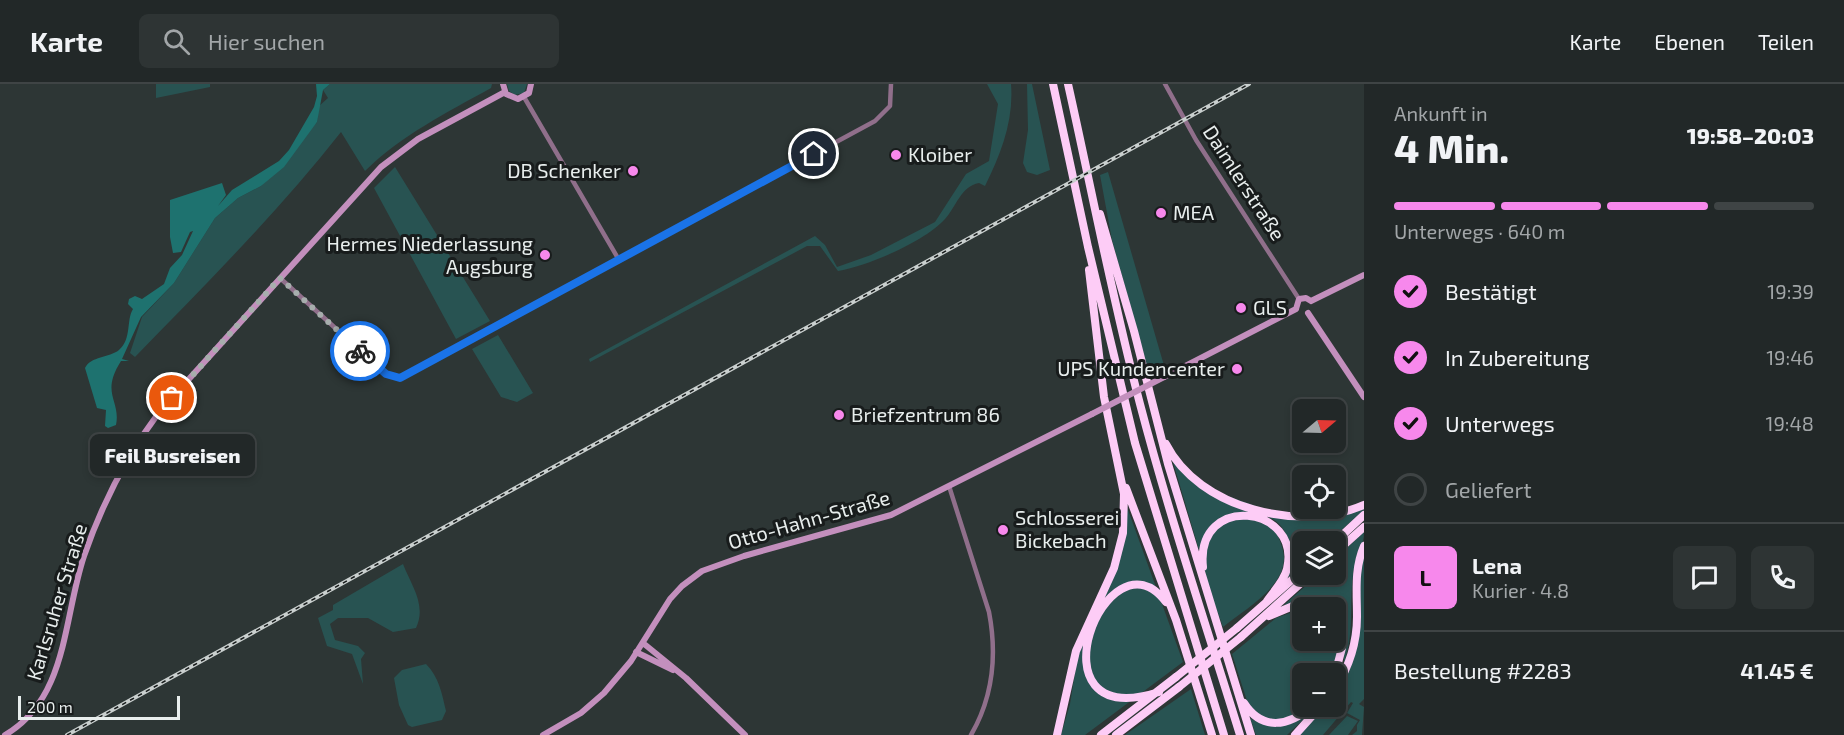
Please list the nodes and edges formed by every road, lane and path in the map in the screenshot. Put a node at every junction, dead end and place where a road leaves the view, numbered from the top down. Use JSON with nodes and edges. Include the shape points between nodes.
{"nodes":[{"id":1,"x":503,"y":84,"type":"edge"},
{"id":2,"x":531,"y":84,"type":"edge"},
{"id":3,"x":891,"y":84,"type":"edge"},
{"id":4,"x":1053,"y":84,"type":"edge"},
{"id":5,"x":1068,"y":84,"type":"edge"},
{"id":6,"x":1164,"y":84,"type":"edge"},
{"id":7,"x":505,"y":92,"type":"junction"},
{"id":8,"x":524,"y":97,"type":"junction"},
{"id":9,"x":1091,"y":194,"type":"junction"},
{"id":10,"x":1088,"y":248,"type":"junction"},
{"id":11,"x":619,"y":260,"type":"junction"},
{"id":12,"x":1364,"y":275,"type":"edge"},
{"id":13,"x":280,"y":278,"type":"junction"},
{"id":14,"x":1299,"y":299,"type":"junction"},
{"id":15,"x":1311,"y":301,"type":"junction"},
{"id":16,"x":1296,"y":309,"type":"junction"},
{"id":17,"x":1308,"y":313,"type":"junction"},
{"id":18,"x":1364,"y":397,"type":"edge"},
{"id":19,"x":1159,"y":429,"type":"junction"},
{"id":20,"x":1120,"y":473,"type":"junction"},
{"id":21,"x":949,"y":486,"type":"junction"},
{"id":22,"x":1364,"y":505,"type":"edge"},
{"id":23,"x":1364,"y":515,"type":"edge"},
{"id":24,"x":1364,"y":527,"type":"edge"},
{"id":25,"x":1346,"y":532,"type":"edge"},
{"id":26,"x":1346,"y":543,"type":"edge"},
{"id":27,"x":1364,"y":546,"type":"edge"},
{"id":28,"x":1292,"y":580,"type":"edge"},
{"id":29,"x":1206,"y":585,"type":"junction"},
{"id":30,"x":1299,"y":585,"type":"edge"},
{"id":31,"x":1268,"y":601,"type":"junction"},
{"id":32,"x":1292,"y":606,"type":"edge"},
{"id":33,"x":1176,"y":620,"type":"junction"},
{"id":34,"x":1257,"y":622,"type":"junction"},
{"id":35,"x":643,"y":643,"type":"junction"},
{"id":36,"x":636,"y":652,"type":"junction"},
{"id":37,"x":1346,"y":667,"type":"edge"},
{"id":38,"x":686,"y":678,"type":"junction"},
{"id":39,"x":1238,"y":691,"type":"junction"},
{"id":40,"x":1159,"y":692,"type":"junction"},
{"id":41,"x":1145,"y":714,"type":"junction"},
{"id":42,"x":1297,"y":717,"type":"edge"},
{"id":43,"x":1311,"y":717,"type":"edge"},
{"id":44,"x":5,"y":735,"type":"edge"},
{"id":45,"x":543,"y":735,"type":"edge"},
{"id":46,"x":744,"y":735,"type":"edge"},
{"id":47,"x":971,"y":735,"type":"edge"},
{"id":48,"x":1057,"y":735,"type":"edge"},
{"id":49,"x":1101,"y":735,"type":"edge"},
{"id":50,"x":1116,"y":735,"type":"edge"},
{"id":51,"x":1122,"y":735,"type":"edge"},
{"id":52,"x":1212,"y":735,"type":"edge"},
{"id":53,"x":1224,"y":735,"type":"edge"},
{"id":54,"x":1239,"y":735,"type":"edge"},
{"id":55,"x":1251,"y":735,"type":"edge"},
{"id":56,"x":1295,"y":735,"type":"edge"}],
"edges":[{"from":1,"to":7,"type":"street"},
{"from":2,"to":8,"type":"street"},
{"from":3,"to":11,"type":"street","via":[[890,106],[881,117]]},
{"from":4,"to":10,"type":"highway"},
{"from":5,"to":9,"type":"highway"},
{"from":6,"to":14,"type":"street","name":"Daimlerstraße"},
{"from":7,"to":8,"type":"street","via":[[513,99]]},
{"from":7,"to":13,"type":"street","name":"Karlsruher Straße","via":[[395,155]]},
{"from":8,"to":11,"type":"street"},
{"from":9,"to":19,"type":"highway","via":[[1105,228]]},
{"from":9,"to":54,"type":"highway","via":[[1156,466]]},
{"from":10,"to":20,"type":"highway","via":[[1099,360]]},
{"from":10,"to":53,"type":"highway","via":[[1135,444]]},
{"from":11,"to":13,"type":"street","via":[[400,378],[386,374]]},
{"from":12,"to":15,"type":"street"},
{"from":13,"to":44,"type":"street","name":"Karlsruher Straße","via":[[160,411],[136,446],[104,504],[84,557],[61,652],[45,696],[33,714]]},
{"from":14,"to":15,"type":"street"},
{"from":14,"to":16,"type":"street"},
{"from":15,"to":17,"type":"street"},
{"from":16,"to":17,"type":"street","via":[[1301,314]]},
{"from":16,"to":21,"type":"street","name":"Otto-Hahn-Straße","bridge":true},
{"from":17,"to":18,"type":"street"},
{"from":19,"to":22,"type":"highway","via":[[1183,470],[1236,503],[1304,516],[1342,513]]},
{"from":19,"to":29,"type":"highway"},
{"from":20,"to":33,"type":"highway"},
{"from":20,"to":48,"type":"highway","via":[[1124,517],[1120,549],[1076,651]]},
{"from":21,"to":35,"type":"street","name":"Otto-Hahn-Straße","via":[[872,522],[702,571],[670,599]]},
{"from":21,"to":47,"type":"street","via":[[993,632],[993,675]]},
{"from":23,"to":25,"type":"highway"},
{"from":24,"to":26,"type":"highway"},
{"from":27,"to":37,"type":"highway","via":[[1356,576],[1354,642]]},
{"from":28,"to":31,"type":"highway"},
{"from":29,"to":31,"type":"highway","via":[[1203,550],[1210,532],[1227,518],[1256,516],[1278,530],[1288,553],[1285,575]]},
{"from":29,"to":39,"type":"highway"},
{"from":30,"to":34,"type":"highway"},
{"from":31,"to":40,"type":"highway","bridge":true},
{"from":32,"to":34,"type":"highway"},
{"from":33,"to":40,"type":"highway","via":[[1154,591],[1128,586],[1105,604],[1084,650],[1090,678],[1103,692],[1125,699]]},
{"from":33,"to":52,"type":"highway"},
{"from":34,"to":41,"type":"highway","bridge":true},
{"from":35,"to":36,"type":"street","name":"Otto-Hahn-Straße"},
{"from":35,"to":38,"type":"street"},
{"from":36,"to":38,"type":"street"},
{"from":36,"to":45,"type":"street","name":"Otto-Hahn-Straße","via":[[604,693],[581,713]]},
{"from":38,"to":46,"type":"street"},
{"from":39,"to":42,"type":"highway","via":[[1252,714],[1272,724]]},
{"from":39,"to":55,"type":"highway"},
{"from":40,"to":49,"type":"highway"},
{"from":41,"to":50,"type":"highway"},
{"from":41,"to":51,"type":"highway"},
{"from":43,"to":56,"type":"highway"}]}
